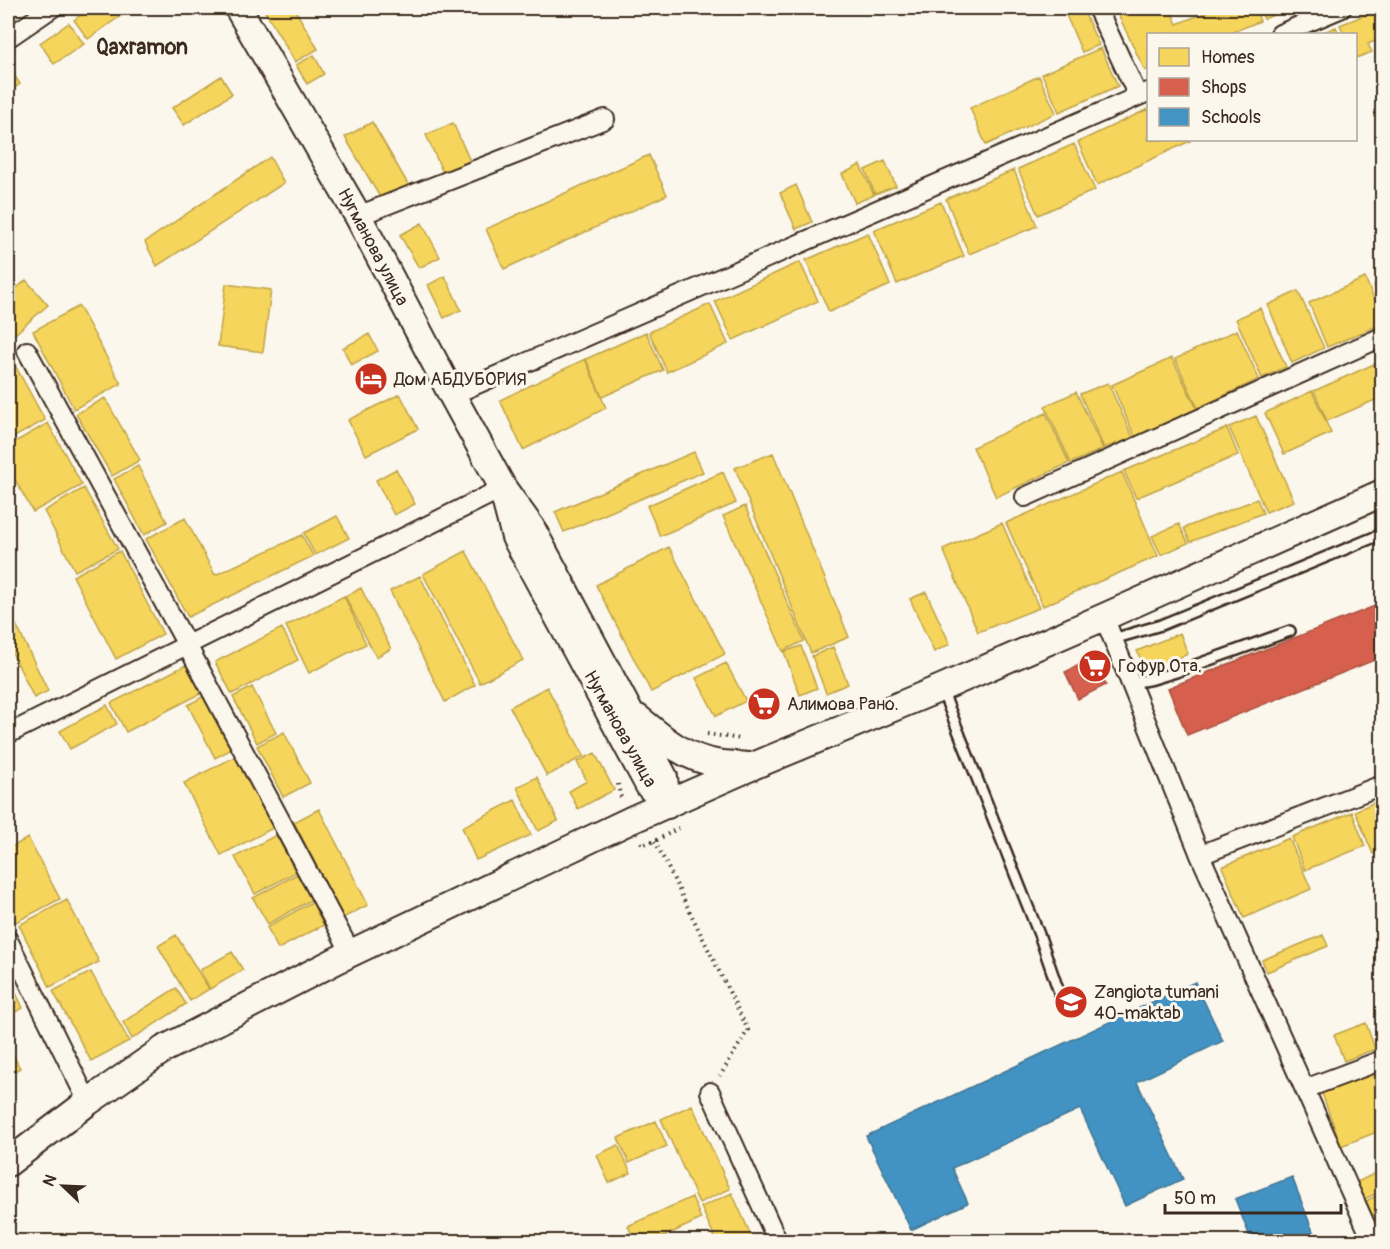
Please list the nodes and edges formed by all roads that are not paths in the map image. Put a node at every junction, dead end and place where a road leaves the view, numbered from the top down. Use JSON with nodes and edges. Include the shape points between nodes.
{"nodes":[{"id":1,"x":52,"y":8,"type":"edge"},
{"id":2,"x":238,"y":8,"type":"edge"},
{"id":3,"x":1097,"y":8,"type":"edge"},
{"id":4,"x":1342,"y":8,"type":"edge"},
{"id":5,"x":1282,"y":33,"type":"edge"},
{"id":6,"x":8,"y":38,"type":"edge"},
{"id":7,"x":1144,"y":94,"type":"edge"},
{"id":8,"x":605,"y":118,"type":"dead end"},
{"id":9,"x":358,"y":216,"type":"junction"},
{"id":10,"x":1383,"y":337,"type":"edge"},
{"id":11,"x":27,"y":351,"type":"dead end"},
{"id":12,"x":452,"y":395,"type":"junction"},
{"id":13,"x":503,"y":488,"type":"junction"},
{"id":14,"x":1383,"y":493,"type":"edge"},
{"id":15,"x":1025,"y":497,"type":"dead end"},
{"id":16,"x":1383,"y":534,"type":"edge"},
{"id":17,"x":1109,"y":628,"type":"junction"},
{"id":18,"x":1290,"y":631,"type":"dead end"},
{"id":19,"x":187,"y":645,"type":"junction"},
{"id":20,"x":1131,"y":683,"type":"junction"},
{"id":21,"x":941,"y":688,"type":"junction"},
{"id":22,"x":630,"y":712,"type":"junction"},
{"id":23,"x":8,"y":734,"type":"edge"},
{"id":24,"x":753,"y":766,"type":"junction"},
{"id":25,"x":1383,"y":785,"type":"edge"},
{"id":26,"x":667,"y":805,"type":"junction"},
{"id":27,"x":1200,"y":855,"type":"junction"},
{"id":28,"x":8,"y":940,"type":"edge"},
{"id":29,"x":351,"y":953,"type":"junction"},
{"id":30,"x":1061,"y":998,"type":"dead end"},
{"id":31,"x":1383,"y":1060,"type":"edge"},
{"id":32,"x":1305,"y":1089,"type":"junction"},
{"id":33,"x":710,"y":1092,"type":"road end"},
{"id":34,"x":88,"y":1102,"type":"junction"},
{"id":35,"x":8,"y":1163,"type":"edge"},
{"id":36,"x":778,"y":1242,"type":"edge"},
{"id":37,"x":1373,"y":1242,"type":"edge"}],
"edges":[{"from":1,"to":6,"type":"street"},
{"from":2,"to":9,"type":"main road","name":"Нугманова улица"},
{"from":3,"to":7,"type":"street"},
{"from":4,"to":5,"type":"street"},
{"from":7,"to":12,"type":"street"},
{"from":8,"to":9,"type":"street"},
{"from":9,"to":12,"type":"main road","name":"Нугманова улица"},
{"from":10,"to":15,"type":"street"},
{"from":11,"to":19,"type":"street"},
{"from":12,"to":13,"type":"main road","name":"Нугманова улица"},
{"from":13,"to":19,"type":"street"},
{"from":13,"to":22,"type":"main road","name":"Нугманова улица","via":[[531,526]]},
{"from":13,"to":26,"type":"main road","name":"Нугманова улица","via":[[515,537],[649,786]]},
{"from":14,"to":17,"type":"main road"},
{"from":16,"to":17,"type":"lane","via":[[1161,625]]},
{"from":17,"to":20,"type":"street"},
{"from":17,"to":21,"type":"main road"},
{"from":18,"to":20,"type":"lane","via":[[1176,672]]},
{"from":19,"to":23,"type":"street"},
{"from":19,"to":29,"type":"street"},
{"from":20,"to":27,"type":"street"},
{"from":21,"to":24,"type":"main road"},
{"from":21,"to":30,"type":"lane"},
{"from":22,"to":24,"type":"main road","via":[[662,738],[695,757]]},
{"from":22,"to":26,"type":"main road","name":"Нугманова улица","via":[[664,777]]},
{"from":24,"to":26,"type":"main road"},
{"from":25,"to":27,"type":"street"},
{"from":26,"to":29,"type":"main road"},
{"from":27,"to":32,"type":"street"},
{"from":28,"to":34,"type":"street"},
{"from":29,"to":34,"type":"main road","via":[[164,1049]]},
{"from":31,"to":32,"type":"street"},
{"from":32,"to":37,"type":"street"},
{"from":33,"to":36,"type":"street"},
{"from":34,"to":35,"type":"main road"}]}
